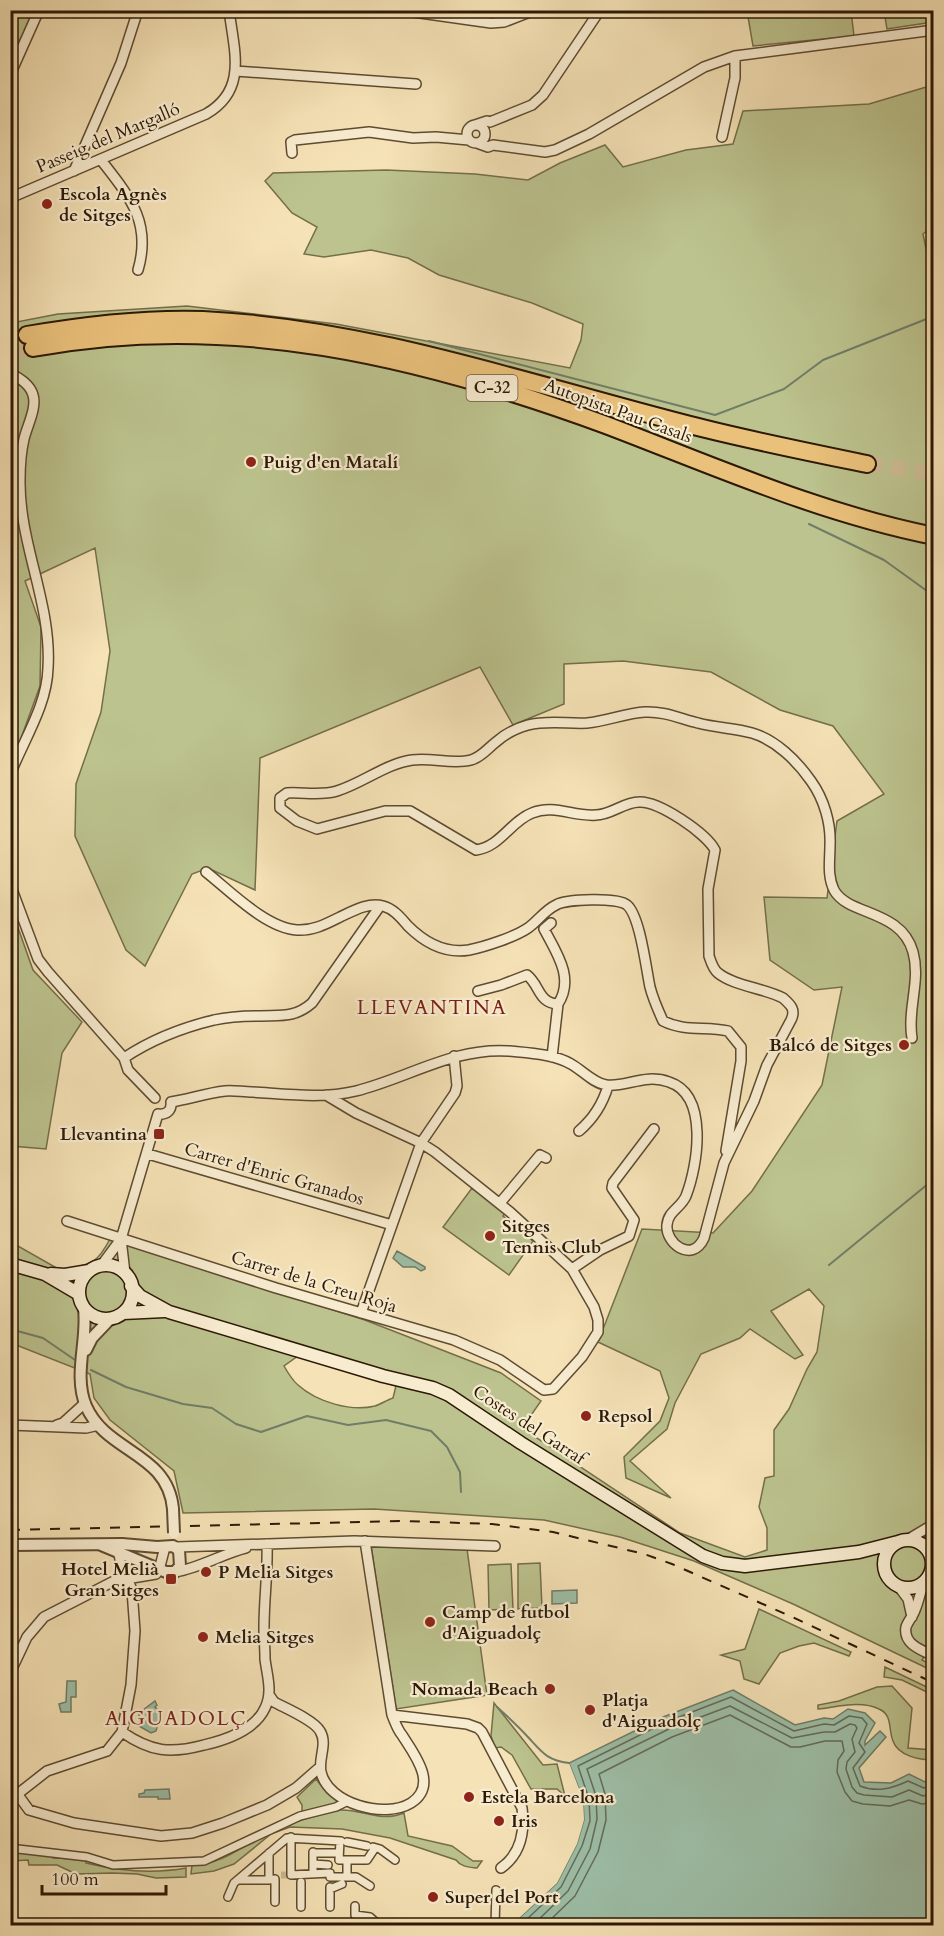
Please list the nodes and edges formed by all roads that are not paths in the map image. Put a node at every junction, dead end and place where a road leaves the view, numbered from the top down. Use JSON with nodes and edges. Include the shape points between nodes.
{"nodes":[{"id":1,"x":39,"y":10,"type":"edge"},
{"id":2,"x":138,"y":10,"type":"edge"},
{"id":3,"x":229,"y":10,"type":"edge"},
{"id":4,"x":399,"y":10,"type":"edge"},
{"id":5,"x":535,"y":10,"type":"edge"},
{"id":6,"x":600,"y":10,"type":"edge"},
{"id":7,"x":933,"y":30,"type":"edge"},
{"id":8,"x":735,"y":56,"type":"junction"},
{"id":9,"x":236,"y":71,"type":"junction"},
{"id":10,"x":10,"y":75,"type":"edge"},
{"id":11,"x":416,"y":84,"type":"dead end"},
{"id":12,"x":471,"y":126,"type":"junction"},
{"id":13,"x":487,"y":129,"type":"junction"},
{"id":14,"x":436,"y":137,"type":"junction"},
{"id":15,"x":722,"y":137,"type":"dead end"},
{"id":16,"x":473,"y":141,"type":"junction"},
{"id":17,"x":493,"y":145,"type":"junction"},
{"id":18,"x":292,"y":153,"type":"dead end"},
{"id":19,"x":101,"y":160,"type":"junction"},
{"id":20,"x":75,"y":171,"type":"junction"},
{"id":21,"x":10,"y":198,"type":"edge"},
{"id":22,"x":138,"y":270,"type":"dead end"},
{"id":23,"x":10,"y":373,"type":"edge"},
{"id":24,"x":867,"y":464,"type":"tunnel mouth"},
{"id":25,"x":933,"y":536,"type":"edge"},
{"id":26,"x":10,"y":775,"type":"edge"},
{"id":27,"x":206,"y":872,"type":"dead end"},
{"id":28,"x":10,"y":884,"type":"edge"},
{"id":29,"x":380,"y":906,"type":"junction"},
{"id":30,"x":551,"y":923,"type":"dead end"},
{"id":31,"x":478,"y":991,"type":"dead end"},
{"id":32,"x":558,"y":1004,"type":"junction"},
{"id":33,"x":912,"y":1038,"type":"dead end"},
{"id":34,"x":454,"y":1056,"type":"junction"},
{"id":35,"x":552,"y":1057,"type":"junction"},
{"id":36,"x":124,"y":1058,"type":"junction"},
{"id":37,"x":608,"y":1086,"type":"junction"},
{"id":38,"x":326,"y":1095,"type":"junction"},
{"id":39,"x":155,"y":1098,"type":"junction"},
{"id":40,"x":171,"y":1102,"type":"junction"},
{"id":41,"x":158,"y":1114,"type":"junction"},
{"id":42,"x":654,"y":1130,"type":"dead end"},
{"id":43,"x":579,"y":1131,"type":"dead end"},
{"id":44,"x":421,"y":1143,"type":"junction"},
{"id":45,"x":148,"y":1154,"type":"junction"},
{"id":46,"x":546,"y":1158,"type":"dead end"},
{"id":47,"x":724,"y":1162,"type":"junction"},
{"id":48,"x":500,"y":1203,"type":"junction"},
{"id":49,"x":67,"y":1221,"type":"dead end"},
{"id":50,"x":392,"y":1225,"type":"junction"},
{"id":51,"x":121,"y":1239,"type":"junction"},
{"id":52,"x":10,"y":1258,"type":"edge"},
{"id":53,"x":10,"y":1264,"type":"edge"},
{"id":54,"x":101,"y":1266,"type":"junction"},
{"id":55,"x":572,"y":1269,"type":"junction"},
{"id":56,"x":88,"y":1271,"type":"junction"},
{"id":57,"x":42,"y":1273,"type":"junction"},
{"id":58,"x":125,"y":1274,"type":"junction"},
{"id":59,"x":131,"y":1286,"type":"junction"},
{"id":60,"x":79,"y":1294,"type":"junction"},
{"id":61,"x":84,"y":1309,"type":"junction"},
{"id":62,"x":169,"y":1312,"type":"junction"},
{"id":63,"x":123,"y":1313,"type":"junction"},
{"id":64,"x":361,"y":1313,"type":"junction"},
{"id":65,"x":110,"y":1318,"type":"junction"},
{"id":66,"x":83,"y":1356,"type":"junction"},
{"id":67,"x":86,"y":1404,"type":"junction"},
{"id":68,"x":10,"y":1425,"type":"edge"},
{"id":69,"x":99,"y":1425,"type":"junction"},
{"id":70,"x":55,"y":1426,"type":"junction"},
{"id":71,"x":933,"y":1524,"type":"edge"},
{"id":72,"x":933,"y":1528,"type":"edge"},
{"id":73,"x":364,"y":1541,"type":"junction"},
{"id":74,"x":902,"y":1541,"type":"junction"},
{"id":75,"x":264,"y":1544,"type":"junction"},
{"id":76,"x":10,"y":1545,"type":"edge"},
{"id":77,"x":101,"y":1545,"type":"junction"},
{"id":78,"x":495,"y":1546,"type":"dead end"},
{"id":79,"x":172,"y":1547,"type":"junction"},
{"id":80,"x":117,"y":1550,"type":"junction"},
{"id":81,"x":859,"y":1552,"type":"junction"},
{"id":82,"x":931,"y":1555,"type":"edge"},
{"id":83,"x":159,"y":1570,"type":"junction"},
{"id":84,"x":175,"y":1572,"type":"junction"},
{"id":85,"x":885,"y":1572,"type":"junction"},
{"id":86,"x":123,"y":1579,"type":"junction"},
{"id":87,"x":929,"y":1579,"type":"edge"},
{"id":88,"x":899,"y":1587,"type":"junction"},
{"id":89,"x":912,"y":1617,"type":"junction"},
{"id":90,"x":933,"y":1656,"type":"edge"},
{"id":91,"x":10,"y":1673,"type":"edge"},
{"id":92,"x":270,"y":1696,"type":"junction"},
{"id":93,"x":392,"y":1714,"type":"junction"},
{"id":94,"x":122,"y":1732,"type":"junction"},
{"id":95,"x":320,"y":1767,"type":"junction"},
{"id":96,"x":14,"y":1797,"type":"edge"},
{"id":97,"x":348,"y":1801,"type":"junction"},
{"id":98,"x":291,"y":1837,"type":"junction"},
{"id":99,"x":343,"y":1841,"type":"junction"},
{"id":100,"x":372,"y":1847,"type":"junction"},
{"id":101,"x":10,"y":1850,"type":"edge"},
{"id":102,"x":269,"y":1853,"type":"junction"},
{"id":103,"x":339,"y":1853,"type":"junction"},
{"id":104,"x":347,"y":1860,"type":"junction"},
{"id":105,"x":395,"y":1860,"type":"dead end"},
{"id":106,"x":313,"y":1864,"type":"junction"},
{"id":107,"x":328,"y":1865,"type":"dead end"},
{"id":108,"x":501,"y":1868,"type":"dead end"},
{"id":109,"x":314,"y":1873,"type":"junction"},
{"id":110,"x":275,"y":1878,"type":"junction"},
{"id":111,"x":301,"y":1878,"type":"junction"},
{"id":112,"x":345,"y":1879,"type":"junction"},
{"id":113,"x":237,"y":1880,"type":"junction"},
{"id":114,"x":330,"y":1883,"type":"junction"},
{"id":115,"x":370,"y":1886,"type":"dead end"},
{"id":116,"x":496,"y":1890,"type":"dead end"},
{"id":117,"x":228,"y":1897,"type":"dead end"},
{"id":118,"x":275,"y":1902,"type":"dead end"},
{"id":119,"x":355,"y":1906,"type":"dead end"},
{"id":120,"x":301,"y":1907,"type":"dead end"},
{"id":121,"x":330,"y":1907,"type":"dead end"},
{"id":122,"x":380,"y":1926,"type":"edge"},
{"id":123,"x":495,"y":1926,"type":"edge"}],
"edges":[{"from":1,"to":10,"type":"street"},
{"from":2,"to":20,"type":"street","via":[[121,63]]},
{"from":3,"to":9,"type":"street"},
{"from":4,"to":5,"type":"street","via":[[491,22],[504,22]]},
{"from":6,"to":13,"type":"street","via":[[543,95]]},
{"from":7,"to":8,"type":"street"},
{"from":8,"to":15,"type":"street","via":[[735,78]]},
{"from":8,"to":17,"type":"street","via":[[704,67],[555,150]]},
{"from":9,"to":11,"type":"street"},
{"from":9,"to":19,"type":"street","name":"Passeig del Margalló","via":[[228,97],[218,107]]},
{"from":12,"to":13,"type":"street","via":[[487,121]]},
{"from":12,"to":14,"type":"street"},
{"from":12,"to":16,"type":"street","via":[[467,136]]},
{"from":13,"to":16,"type":"street","via":[[484,138]]},
{"from":13,"to":17,"type":"street"},
{"from":14,"to":16,"type":"street"},
{"from":14,"to":18,"type":"street","via":[[369,132],[319,136],[291,142]]},
{"from":16,"to":17,"type":"street"},
{"from":19,"to":20,"type":"street","name":"Passeig del Margalló"},
{"from":19,"to":22,"type":"street","via":[[137,215],[143,235]]},
{"from":20,"to":21,"type":"street","name":"Passeig del Margalló"},
{"from":23,"to":26,"type":"street","via":[[33,394],[21,455],[20,505],[45,623],[48,667],[40,705]]},
{"from":24,"to":25,"type":"highway","name":"Autopista Pau Casals","number":"C-32","via":[[690,425],[380,344],[308,331],[163,320],[109,323],[30,341],[169,333],[300,342],[352,352],[527,398],[801,500]]},
{"from":27,"to":29,"type":"street","via":[[256,911],[286,928],[319,927],[362,907]]},
{"from":28,"to":36,"type":"street","via":[[43,966]]},
{"from":29,"to":36,"type":"street","via":[[312,1003],[301,1012],[285,1017],[215,1020],[166,1035]]},
{"from":29,"to":47,"type":"street","via":[[392,911],[427,943],[467,950],[526,930],[557,904],[599,899],[625,903],[635,914],[651,989],[663,1021],[692,1029],[728,1031],[741,1047]]},
{"from":30,"to":32,"type":"street","via":[[544,929],[564,968]]},
{"from":31,"to":32,"type":"street","via":[[527,975],[545,1001]]},
{"from":32,"to":35,"type":"street"},
{"from":33,"to":47,"type":"street","via":[[910,1016],[916,969],[910,944],[894,925],[844,902],[834,891],[830,880],[830,833],[820,796],[790,757],[752,733],[654,712],[590,722],[536,723],[516,729],[469,761],[411,760],[337,791],[287,792],[280,798],[280,808],[288,815],[317,829],[385,811],[411,811],[476,850],[493,843],[529,814],[540,810],[597,816],[638,802],[660,806],[706,838],[715,850],[708,889],[709,956],[714,969],[730,980],[775,994],[793,1008],[793,1017]]},
{"from":34,"to":35,"type":"street","via":[[508,1051]]},
{"from":34,"to":38,"type":"street","via":[[356,1091]]},
{"from":34,"to":44,"type":"street","via":[[455,1093]]},
{"from":35,"to":37,"type":"street"},
{"from":36,"to":39,"type":"street","via":[[128,1070]]},
{"from":37,"to":43,"type":"street","via":[[604,1099]]},
{"from":37,"to":47,"type":"street","via":[[654,1078],[673,1083],[689,1097],[696,1111],[695,1158],[686,1197],[669,1216],[667,1231],[685,1251],[700,1248]]},
{"from":38,"to":40,"type":"street","via":[[225,1091]]},
{"from":38,"to":44,"type":"street"},
{"from":39,"to":40,"type":"street","via":[[164,1096]]},
{"from":39,"to":41,"type":"street","via":[[152,1108]]},
{"from":40,"to":41,"type":"street","via":[[167,1113]]},
{"from":41,"to":45,"type":"street"},
{"from":42,"to":55,"type":"street","via":[[613,1183],[612,1188],[634,1220],[632,1231]]},
{"from":44,"to":48,"type":"street"},
{"from":44,"to":50,"type":"street"},
{"from":45,"to":50,"type":"street","name":"Carrer d'Enric Granados"},
{"from":45,"to":51,"type":"street"},
{"from":46,"to":48,"type":"street","via":[[540,1155]]},
{"from":48,"to":55,"type":"street"},
{"from":49,"to":51,"type":"street","name":"Carrer de la Creu Roja"},
{"from":50,"to":64,"type":"street"},
{"from":51,"to":54,"type":"street"},
{"from":51,"to":58,"type":"street"},
{"from":51,"to":64,"type":"street","name":"Carrer de la Creu Roja"},
{"from":52,"to":57,"type":"main road"},
{"from":53,"to":57,"type":"main road"},
{"from":54,"to":56,"type":"main road"},
{"from":54,"to":58,"type":"main road","via":[[116,1267]]},
{"from":55,"to":64,"type":"street","name":"Carrer de la Creu Roja","via":[[594,1307],[598,1332],[553,1389],[544,1390],[500,1360],[454,1340]]},
{"from":56,"to":57,"type":"main road"},
{"from":56,"to":60,"type":"main road"},
{"from":57,"to":60,"type":"main road"},
{"from":58,"to":59,"type":"main road"},
{"from":59,"to":62,"type":"main road","via":[[140,1296]]},
{"from":59,"to":63,"type":"main road","via":[[130,1304]]},
{"from":60,"to":61,"type":"main road"},
{"from":61,"to":65,"type":"main road","via":[[95,1316]]},
{"from":61,"to":66,"type":"street"},
{"from":62,"to":63,"type":"main road"},
{"from":62,"to":81,"type":"main road","name":"Costes del Garraf","via":[[449,1395],[694,1550],[722,1563],[757,1565]]},
{"from":63,"to":65,"type":"main road"},
{"from":65,"to":66,"type":"street"},
{"from":66,"to":67,"type":"street","via":[[81,1377]]},
{"from":67,"to":69,"type":"street"},
{"from":67,"to":70,"type":"street"},
{"from":68,"to":70,"type":"street"},
{"from":69,"to":70,"type":"street"},
{"from":69,"to":79,"type":"street","bridge":true,"via":[[163,1477],[173,1509]]},
{"from":71,"to":74,"type":"street"},
{"from":72,"to":82,"type":"street"},
{"from":73,"to":75,"type":"street"},
{"from":73,"to":78,"type":"street"},
{"from":73,"to":93,"type":"street"},
{"from":74,"to":81,"type":"main road","name":"Costes del Garraf"},
{"from":74,"to":82,"type":"main road","via":[[920,1543]]},
{"from":74,"to":85,"type":"main road","via":[[886,1555]]},
{"from":75,"to":79,"type":"street"},
{"from":75,"to":84,"type":"street"},
{"from":75,"to":92,"type":"street","via":[[264,1626]]},
{"from":76,"to":77,"type":"street"},
{"from":77,"to":79,"type":"street"},
{"from":77,"to":80,"type":"street"},
{"from":79,"to":83,"type":"street"},
{"from":79,"to":84,"type":"street","via":[[179,1550],[180,1563]]},
{"from":80,"to":83,"type":"street"},
{"from":80,"to":86,"type":"street"},
{"from":81,"to":85,"type":"main road"},
{"from":82,"to":87,"type":"main road"},
{"from":83,"to":84,"type":"street"},
{"from":83,"to":86,"type":"street","via":[[152,1575]]},
{"from":85,"to":88,"type":"main road"},
{"from":86,"to":91,"type":"street","via":[[44,1617],[27,1637]]},
{"from":86,"to":94,"type":"street","via":[[132,1590],[135,1631]]},
{"from":87,"to":88,"type":"main road","via":[[912,1588]]},
{"from":87,"to":89,"type":"street"},
{"from":88,"to":89,"type":"street","via":[[908,1599]]},
{"from":89,"to":90,"type":"street","via":[[906,1630],[908,1639]]},
{"from":92,"to":94,"type":"street","via":[[256,1721],[226,1740],[192,1748],[158,1749],[141,1745]]},
{"from":92,"to":95,"type":"street","via":[[318,1728],[323,1740]]},
{"from":93,"to":97,"type":"street","via":[[422,1770],[421,1791],[408,1804],[389,1810]]},
{"from":93,"to":108,"type":"street","via":[[467,1724],[482,1732],[522,1808],[524,1821],[521,1840]]},
{"from":94,"to":96,"type":"street","via":[[107,1751],[47,1771]]},
{"from":95,"to":96,"type":"street","via":[[296,1788],[267,1805],[192,1833],[161,1836],[74,1823],[29,1810]]},
{"from":95,"to":97,"type":"street","via":[[327,1784]]},
{"from":97,"to":101,"type":"street","via":[[300,1816],[204,1861],[113,1865],[87,1857]]},
{"from":98,"to":99,"type":"street"},
{"from":98,"to":102,"type":"street"},
{"from":98,"to":111,"type":"street","via":[[290,1875]]},
{"from":99,"to":100,"type":"street"},
{"from":99,"to":103,"type":"street"},
{"from":100,"to":104,"type":"street","via":[[368,1860]]},
{"from":100,"to":105,"type":"street"},
{"from":102,"to":110,"type":"street"},
{"from":102,"to":113,"type":"street"},
{"from":103,"to":104,"type":"street","via":[[339,1860]]},
{"from":103,"to":106,"type":"street","via":[[313,1853]]},
{"from":104,"to":112,"type":"street"},
{"from":106,"to":107,"type":"street"},
{"from":106,"to":109,"type":"street"},
{"from":109,"to":111,"type":"street"},
{"from":109,"to":114,"type":"street","via":[[330,1873]]},
{"from":110,"to":113,"type":"street"},
{"from":110,"to":118,"type":"street"},
{"from":111,"to":120,"type":"street"},
{"from":112,"to":114,"type":"street"},
{"from":112,"to":114,"type":"street"},
{"from":112,"to":115,"type":"street","via":[[356,1877]]},
{"from":113,"to":117,"type":"street"},
{"from":114,"to":121,"type":"street"},
{"from":116,"to":123,"type":"street"},
{"from":119,"to":122,"type":"street","via":[[356,1915],[370,1917]]}]}
